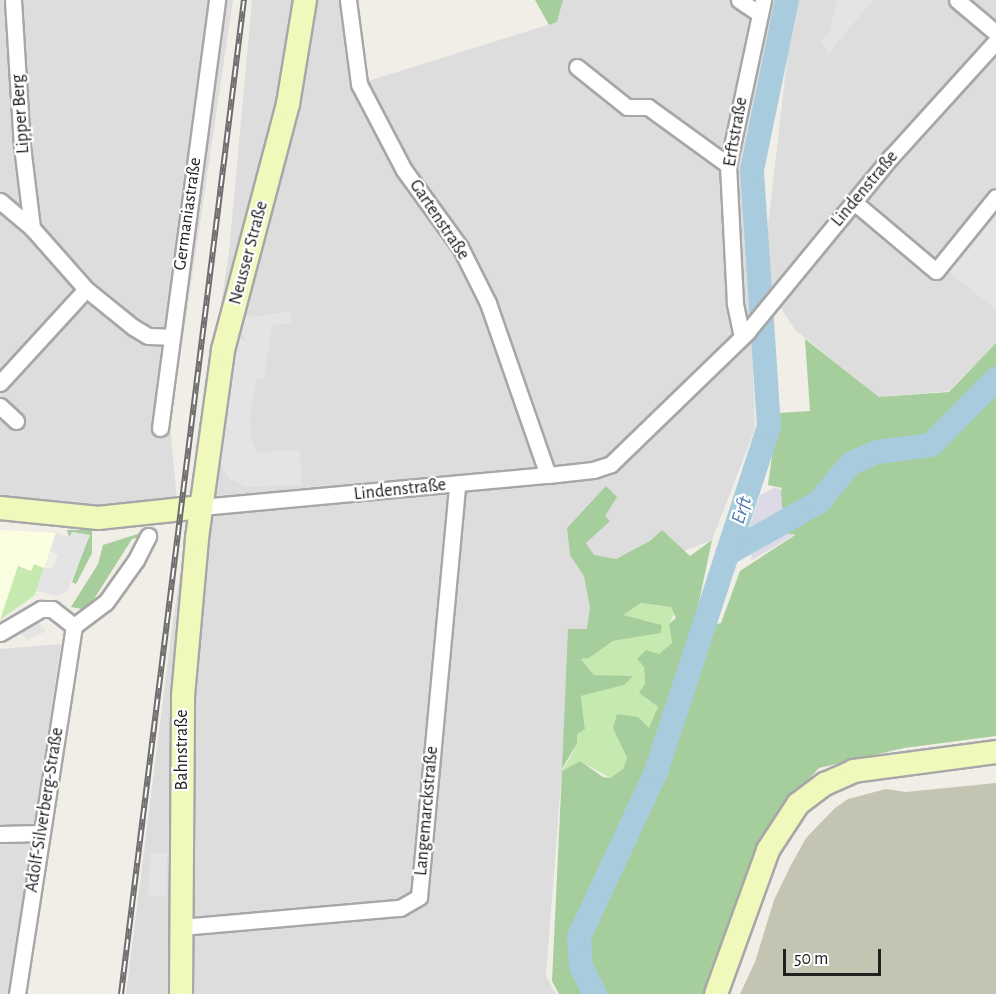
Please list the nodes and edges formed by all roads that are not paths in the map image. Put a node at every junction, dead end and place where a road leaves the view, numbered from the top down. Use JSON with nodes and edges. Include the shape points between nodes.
{"nodes":[{"id":1,"x":13,"y":0,"type":"edge"},
{"id":2,"x":217,"y":0,"type":"edge"},
{"id":3,"x":305,"y":0,"type":"edge"},
{"id":4,"x":348,"y":0,"type":"edge"},
{"id":5,"x":739,"y":0,"type":"edge"},
{"id":6,"x":957,"y":0,"type":"edge"},
{"id":7,"x":761,"y":7,"type":"edge"},
{"id":8,"x":996,"y":33,"type":"edge"},
{"id":9,"x":996,"y":41,"type":"edge"},
{"id":10,"x":578,"y":67,"type":"dead end"},
{"id":11,"x":728,"y":165,"type":"junction"},
{"id":12,"x":996,"y":197,"type":"edge"},
{"id":13,"x":0,"y":201,"type":"edge"},
{"id":14,"x":854,"y":202,"type":"junction"},
{"id":15,"x":32,"y":228,"type":"junction"},
{"id":16,"x":86,"y":289,"type":"junction"},
{"id":17,"x":744,"y":334,"type":"junction"},
{"id":18,"x":171,"y":337,"type":"junction"},
{"id":19,"x":0,"y":383,"type":"edge"},
{"id":20,"x":0,"y":406,"type":"edge"},
{"id":21,"x":16,"y":421,"type":"dead end"},
{"id":22,"x":160,"y":428,"type":"dead end"},
{"id":23,"x":548,"y":475,"type":"junction"},
{"id":24,"x":457,"y":484,"type":"junction"},
{"id":25,"x":201,"y":507,"type":"junction"},
{"id":26,"x":0,"y":508,"type":"edge"},
{"id":27,"x":148,"y":536,"type":"dead end"},
{"id":28,"x":74,"y":626,"type":"junction"},
{"id":29,"x":0,"y":633,"type":"edge"},
{"id":30,"x":996,"y":752,"type":"edge"},
{"id":31,"x":41,"y":833,"type":"junction"},
{"id":32,"x":0,"y":834,"type":"edge"},
{"id":33,"x":181,"y":927,"type":"junction"},
{"id":34,"x":17,"y":994,"type":"edge"},
{"id":35,"x":181,"y":994,"type":"edge"},
{"id":36,"x":716,"y":994,"type":"edge"}],
"edges":[{"from":1,"to":15,"type":"street","name":"Lipper Berg","via":[[22,146]]},
{"from":2,"to":18,"type":"street","name":"Germaniastraße"},
{"from":3,"to":25,"type":"street","name":"Neusser Straße","via":[[288,104],[223,350]]},
{"from":4,"to":23,"type":"street","name":"Gartenstraße","via":[[359,84],[404,170],[460,247],[488,303]]},
{"from":5,"to":7,"type":"street"},
{"from":6,"to":8,"type":"street"},
{"from":7,"to":11,"type":"street","name":"Erftstraße"},
{"from":9,"to":14,"type":"street","name":"Lindenstraße"},
{"from":10,"to":11,"type":"street","via":[[627,107],[648,107]]},
{"from":11,"to":17,"type":"street","name":"Erftstraße","via":[[735,303]]},
{"from":12,"to":14,"type":"street","via":[[936,271]]},
{"from":13,"to":15,"type":"street"},
{"from":14,"to":17,"type":"street","name":"Lindenstraße"},
{"from":15,"to":16,"type":"street"},
{"from":16,"to":18,"type":"street","via":[[148,336]]},
{"from":16,"to":19,"type":"street"},
{"from":17,"to":23,"type":"street","name":"Lindenstraße","via":[[611,464]]},
{"from":18,"to":22,"type":"street","name":"Germaniastraße"},
{"from":20,"to":21,"type":"street"},
{"from":23,"to":24,"type":"street","name":"Lindenstraße"},
{"from":24,"to":25,"type":"street","name":"Lindenstraße"},
{"from":24,"to":33,"type":"street","name":"Langemarckstraße","via":[[419,897],[400,908]]},
{"from":25,"to":26,"type":"street","name":"Lindenstraße","via":[[98,518]]},
{"from":25,"to":33,"type":"street","name":"Bahnstraße","via":[[183,696]]},
{"from":27,"to":28,"type":"street","via":[[112,595]]},
{"from":28,"to":29,"type":"street","via":[[52,609],[41,609]]},
{"from":28,"to":31,"type":"street","name":"Adolf-Silverberg-Straße"},
{"from":30,"to":36,"type":"street","via":[[854,771],[825,784],[798,804],[768,850]]},
{"from":31,"to":32,"type":"street"},
{"from":31,"to":34,"type":"street","name":"Adolf-Silverberg-Straße"},
{"from":33,"to":35,"type":"street","name":"Bahnstraße"}]}
